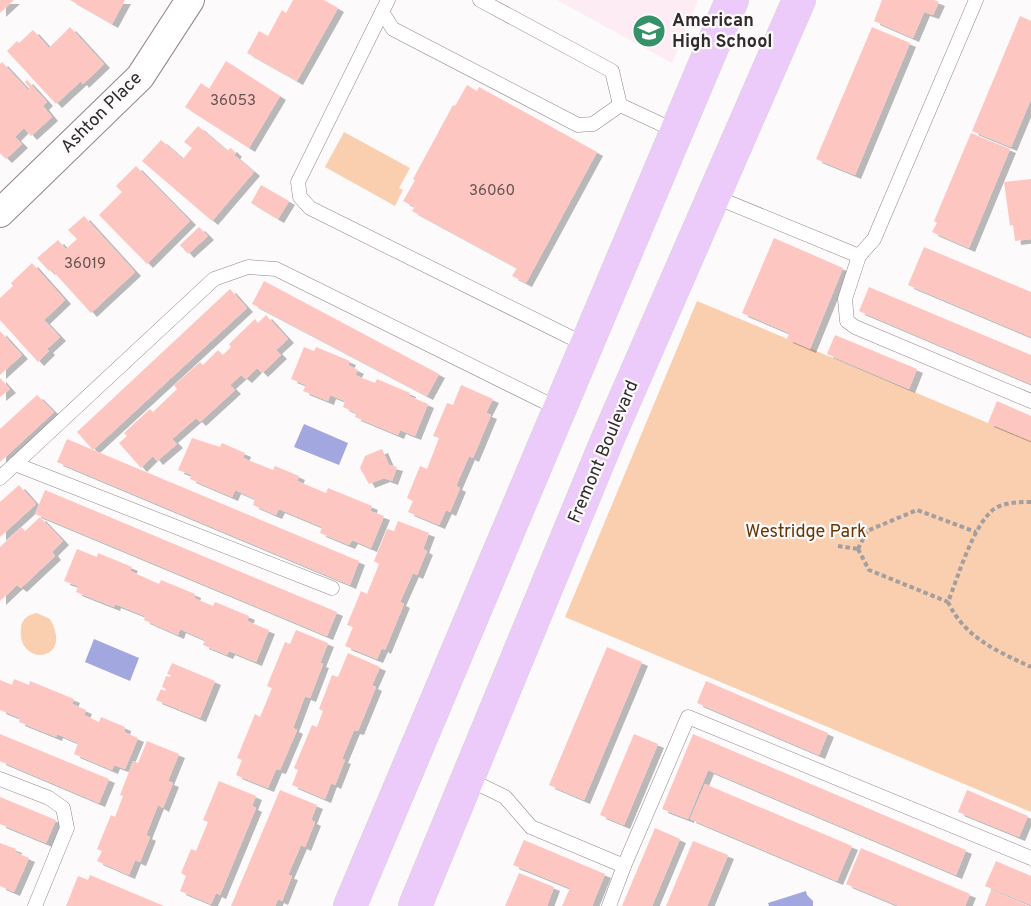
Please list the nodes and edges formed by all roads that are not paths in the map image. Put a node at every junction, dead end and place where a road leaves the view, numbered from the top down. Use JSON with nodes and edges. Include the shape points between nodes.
{"nodes":[{"id":1,"x":190,"y":0,"type":"edge"},
{"id":2,"x":480,"y":0,"type":"edge"},
{"id":3,"x":732,"y":0,"type":"edge"},
{"id":4,"x":799,"y":0,"type":"edge"},
{"id":5,"x":976,"y":0,"type":"edge"},
{"id":6,"x":385,"y":6,"type":"edge"},
{"id":7,"x":620,"y":105,"type":"junction"},
{"id":8,"x":676,"y":131,"type":"junction"},
{"id":9,"x":713,"y":196,"type":"junction"},
{"id":10,"x":0,"y":213,"type":"edge"},
{"id":11,"x":859,"y":256,"type":"junction"},
{"id":12,"x":586,"y":345,"type":"junction"},
{"id":13,"x":1031,"y":401,"type":"edge"},
{"id":14,"x":560,"y":409,"type":"junction"},
{"id":15,"x":15,"y":464,"type":"junction"},
{"id":16,"x":0,"y":478,"type":"edge"},
{"id":17,"x":332,"y":588,"type":"dead end"},
{"id":18,"x":0,"y":779,"type":"edge"},
{"id":19,"x":468,"y":779,"type":"junction"},
{"id":20,"x":1031,"y":858,"type":"edge"},
{"id":21,"x":624,"y":866,"type":"junction"},
{"id":22,"x":35,"y":906,"type":"edge"},
{"id":23,"x":350,"y":906,"type":"edge"},
{"id":24,"x":415,"y":906,"type":"edge"},
{"id":25,"x":609,"y":906,"type":"edge"}],
"edges":[{"from":1,"to":10,"type":"street","name":"Ashton Place","via":[[140,77]]},
{"from":2,"to":7,"type":"lane","via":[[612,71]]},
{"from":3,"to":8,"type":"main road"},
{"from":4,"to":9,"type":"main road","name":"Fremont Boulevard"},
{"from":5,"to":11,"type":"lane","via":[[874,238]]},
{"from":6,"to":7,"type":"lane","via":[[393,29],[578,125],[593,124]]},
{"from":6,"to":12,"type":"lane","via":[[298,182],[300,197],[310,208]]},
{"from":7,"to":8,"type":"lane"},
{"from":8,"to":12,"type":"main road"},
{"from":9,"to":11,"type":"lane"},
{"from":9,"to":19,"type":"main road","name":"Fremont Boulevard","via":[[608,438]]},
{"from":11,"to":13,"type":"lane","via":[[845,299],[847,321]]},
{"from":12,"to":14,"type":"main road"},
{"from":14,"to":15,"type":"lane","via":[[276,269],[248,267],[214,279]]},
{"from":14,"to":23,"type":"main road"},
{"from":15,"to":16,"type":"lane"},
{"from":15,"to":17,"type":"lane"},
{"from":18,"to":22,"type":"lane","via":[[49,798],[63,808],[67,828]]},
{"from":19,"to":21,"type":"lane","via":[[505,797],[531,827]]},
{"from":19,"to":24,"type":"main road","name":"Fremont Boulevard"},
{"from":20,"to":21,"type":"lane","via":[[688,717]]},
{"from":21,"to":25,"type":"lane"}]}
